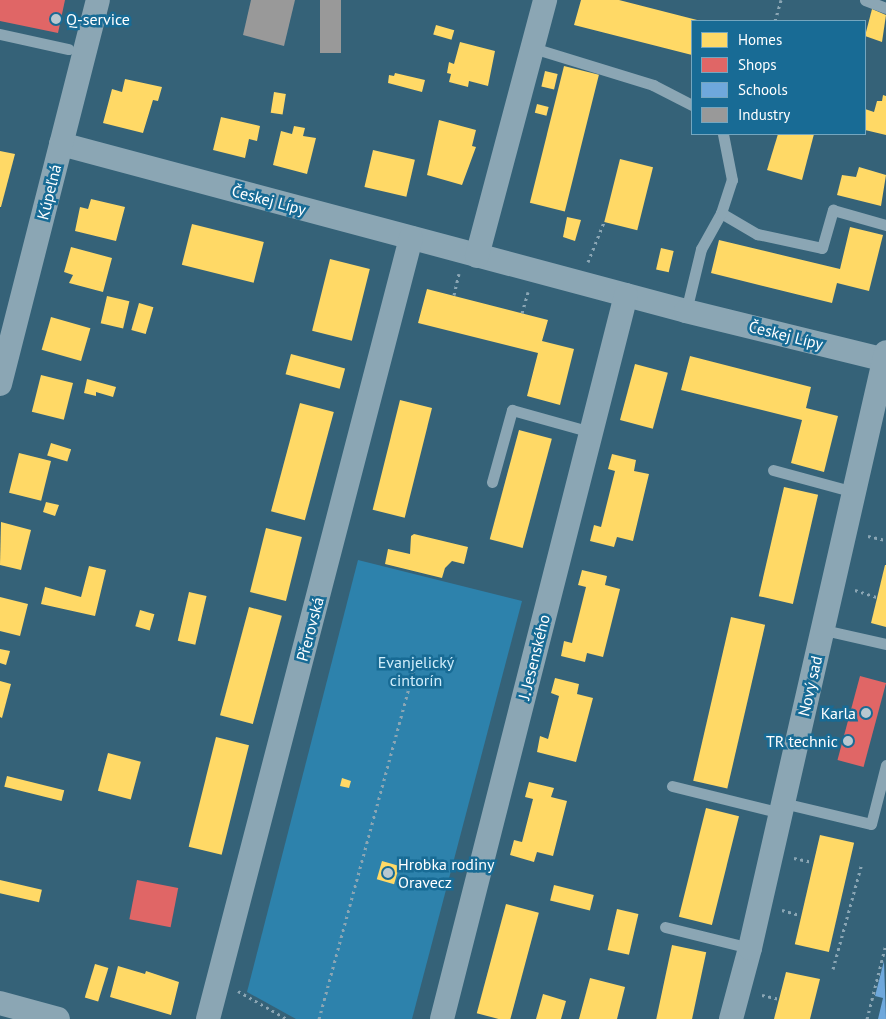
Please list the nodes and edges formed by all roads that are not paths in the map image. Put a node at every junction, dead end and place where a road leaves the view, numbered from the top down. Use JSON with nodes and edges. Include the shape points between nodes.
{"nodes":[{"id":1,"x":98,"y":0,"type":"edge"},
{"id":2,"x":544,"y":0,"type":"edge"},
{"id":3,"x":865,"y":0,"type":"edge"},
{"id":4,"x":886,"y":8,"type":"edge"},
{"id":5,"x":0,"y":34,"type":"edge"},
{"id":6,"x":533,"y":48,"type":"junction"},
{"id":7,"x":68,"y":49,"type":"dead end"},
{"id":8,"x":691,"y":105,"type":"edge"},
{"id":9,"x":723,"y":135,"type":"edge"},
{"id":10,"x":61,"y":144,"type":"junction"},
{"id":11,"x":721,"y":213,"type":"junction"},
{"id":12,"x":886,"y":225,"type":"edge"},
{"id":13,"x":411,"y":238,"type":"junction"},
{"id":14,"x":469,"y":263,"type":"junction"},
{"id":15,"x":626,"y":295,"type":"junction"},
{"id":16,"x":686,"y":311,"type":"junction"},
{"id":17,"x":885,"y":357,"type":"edge"},
{"id":18,"x":0,"y":384,"type":"edge"},
{"id":19,"x":591,"y":432,"type":"junction"},
{"id":20,"x":773,"y":470,"type":"dead end"},
{"id":21,"x":492,"y":482,"type":"dead end"},
{"id":22,"x":854,"y":492,"type":"junction"},
{"id":23,"x":824,"y":630,"type":"junction"},
{"id":24,"x":886,"y":644,"type":"edge"},
{"id":25,"x":886,"y":765,"type":"edge"},
{"id":26,"x":672,"y":786,"type":"dead end"},
{"id":27,"x":782,"y":808,"type":"junction"},
{"id":28,"x":665,"y":927,"type":"dead end"},
{"id":29,"x":750,"y":948,"type":"junction"},
{"id":30,"x":0,"y":1003,"type":"edge"},
{"id":31,"x":58,"y":1019,"type":"edge"},
{"id":32,"x":208,"y":1019,"type":"edge"},
{"id":33,"x":442,"y":1019,"type":"edge"},
{"id":34,"x":731,"y":1019,"type":"edge"}],
"edges":[{"from":1,"to":10,"type":"street","name":"Kúpeľná"},
{"from":2,"to":6,"type":"street"},
{"from":3,"to":4,"type":"lane"},
{"from":5,"to":7,"type":"lane"},
{"from":6,"to":8,"type":"lane","via":[[653,85]]},
{"from":6,"to":14,"type":"street"},
{"from":9,"to":11,"type":"lane","via":[[732,180]]},
{"from":10,"to":13,"type":"street","name":"Českej Lípy"},
{"from":10,"to":18,"type":"street","name":"Kúpeľná"},
{"from":11,"to":12,"type":"lane","via":[[757,234],[822,248],[833,210]]},
{"from":11,"to":16,"type":"lane","via":[[701,249]]},
{"from":13,"to":14,"type":"street","name":"Českej Lípy"},
{"from":13,"to":32,"type":"street","name":"Přerovská"},
{"from":14,"to":15,"type":"street","name":"Českej Lípy"},
{"from":15,"to":16,"type":"street","name":"Českej Lípy"},
{"from":15,"to":19,"type":"street","name":"J. Jesenského"},
{"from":16,"to":17,"type":"street","name":"Českej Lípy"},
{"from":17,"to":22,"type":"street","name":"Nový sad"},
{"from":19,"to":21,"type":"lane","via":[[512,410]]},
{"from":19,"to":33,"type":"street","name":"J. Jesenského"},
{"from":20,"to":22,"type":"lane"},
{"from":22,"to":23,"type":"street","name":"Nový sad"},
{"from":23,"to":24,"type":"lane"},
{"from":23,"to":27,"type":"street","name":"Nový sad"},
{"from":25,"to":27,"type":"lane","via":[[871,824]]},
{"from":26,"to":27,"type":"lane"},
{"from":27,"to":29,"type":"street","name":"Nový sad"},
{"from":28,"to":29,"type":"lane"},
{"from":29,"to":34,"type":"street","name":"Nový sad"},
{"from":30,"to":31,"type":"street"}]}
